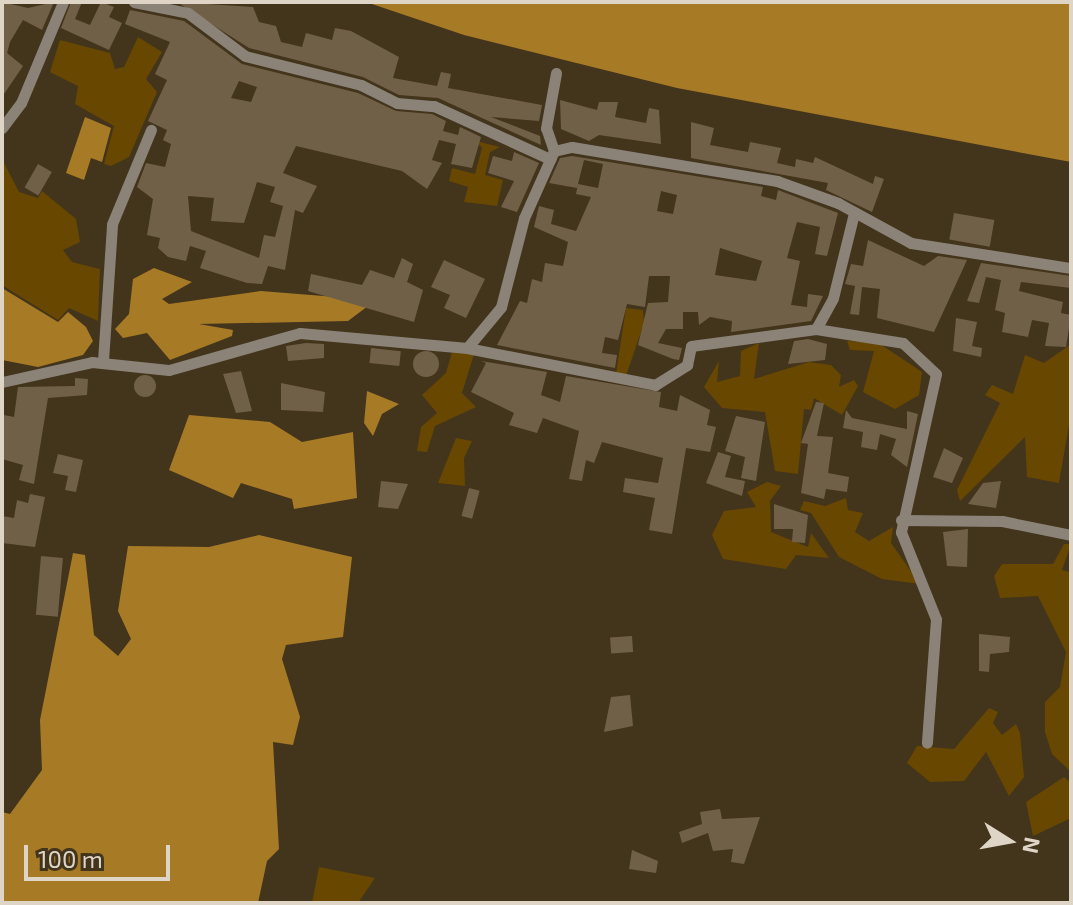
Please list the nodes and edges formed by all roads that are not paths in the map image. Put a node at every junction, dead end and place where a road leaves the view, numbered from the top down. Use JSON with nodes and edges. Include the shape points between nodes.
{"nodes":[{"id":1,"x":63,"y":2,"type":"edge"},
{"id":2,"x":134,"y":2,"type":"edge"},
{"id":3,"x":556,"y":73,"type":"dead end"},
{"id":4,"x":2,"y":128,"type":"edge"},
{"id":5,"x":151,"y":130,"type":"dead end"},
{"id":6,"x":552,"y":155,"type":"junction"},
{"id":7,"x":854,"y":213,"type":"junction"},
{"id":8,"x":1071,"y":268,"type":"edge"},
{"id":9,"x":816,"y":329,"type":"junction"},
{"id":10,"x":467,"y":348,"type":"junction"},
{"id":11,"x":103,"y":361,"type":"junction"},
{"id":12,"x":2,"y":382,"type":"edge"},
{"id":13,"x":901,"y":520,"type":"junction"},
{"id":14,"x":1071,"y":535,"type":"edge"},
{"id":15,"x":927,"y":743,"type":"dead end"}],
"edges":[{"from":1,"to":4,"type":"street","via":[[21,103]]},
{"from":2,"to":6,"type":"street","via":[[188,13],[245,56],[361,85],[397,103],[434,106]]},
{"from":3,"to":6,"type":"street","via":[[546,128]]},
{"from":5,"to":11,"type":"street","via":[[112,224]]},
{"from":6,"to":7,"type":"street","via":[[572,147],[777,181]]},
{"from":6,"to":10,"type":"street","via":[[524,218],[501,307]]},
{"from":7,"to":8,"type":"street","via":[[911,243]]},
{"from":7,"to":9,"type":"street","via":[[833,298]]},
{"from":9,"to":10,"type":"street","via":[[691,346],[687,365],[655,385]]},
{"from":9,"to":13,"type":"street","via":[[903,343],[936,374]]},
{"from":10,"to":11,"type":"street","via":[[300,333],[169,370]]},
{"from":11,"to":12,"type":"street"},
{"from":13,"to":14,"type":"street","via":[[1002,521]]},
{"from":13,"to":15,"type":"street","via":[[902,543],[928,587],[936,619]]}]}
